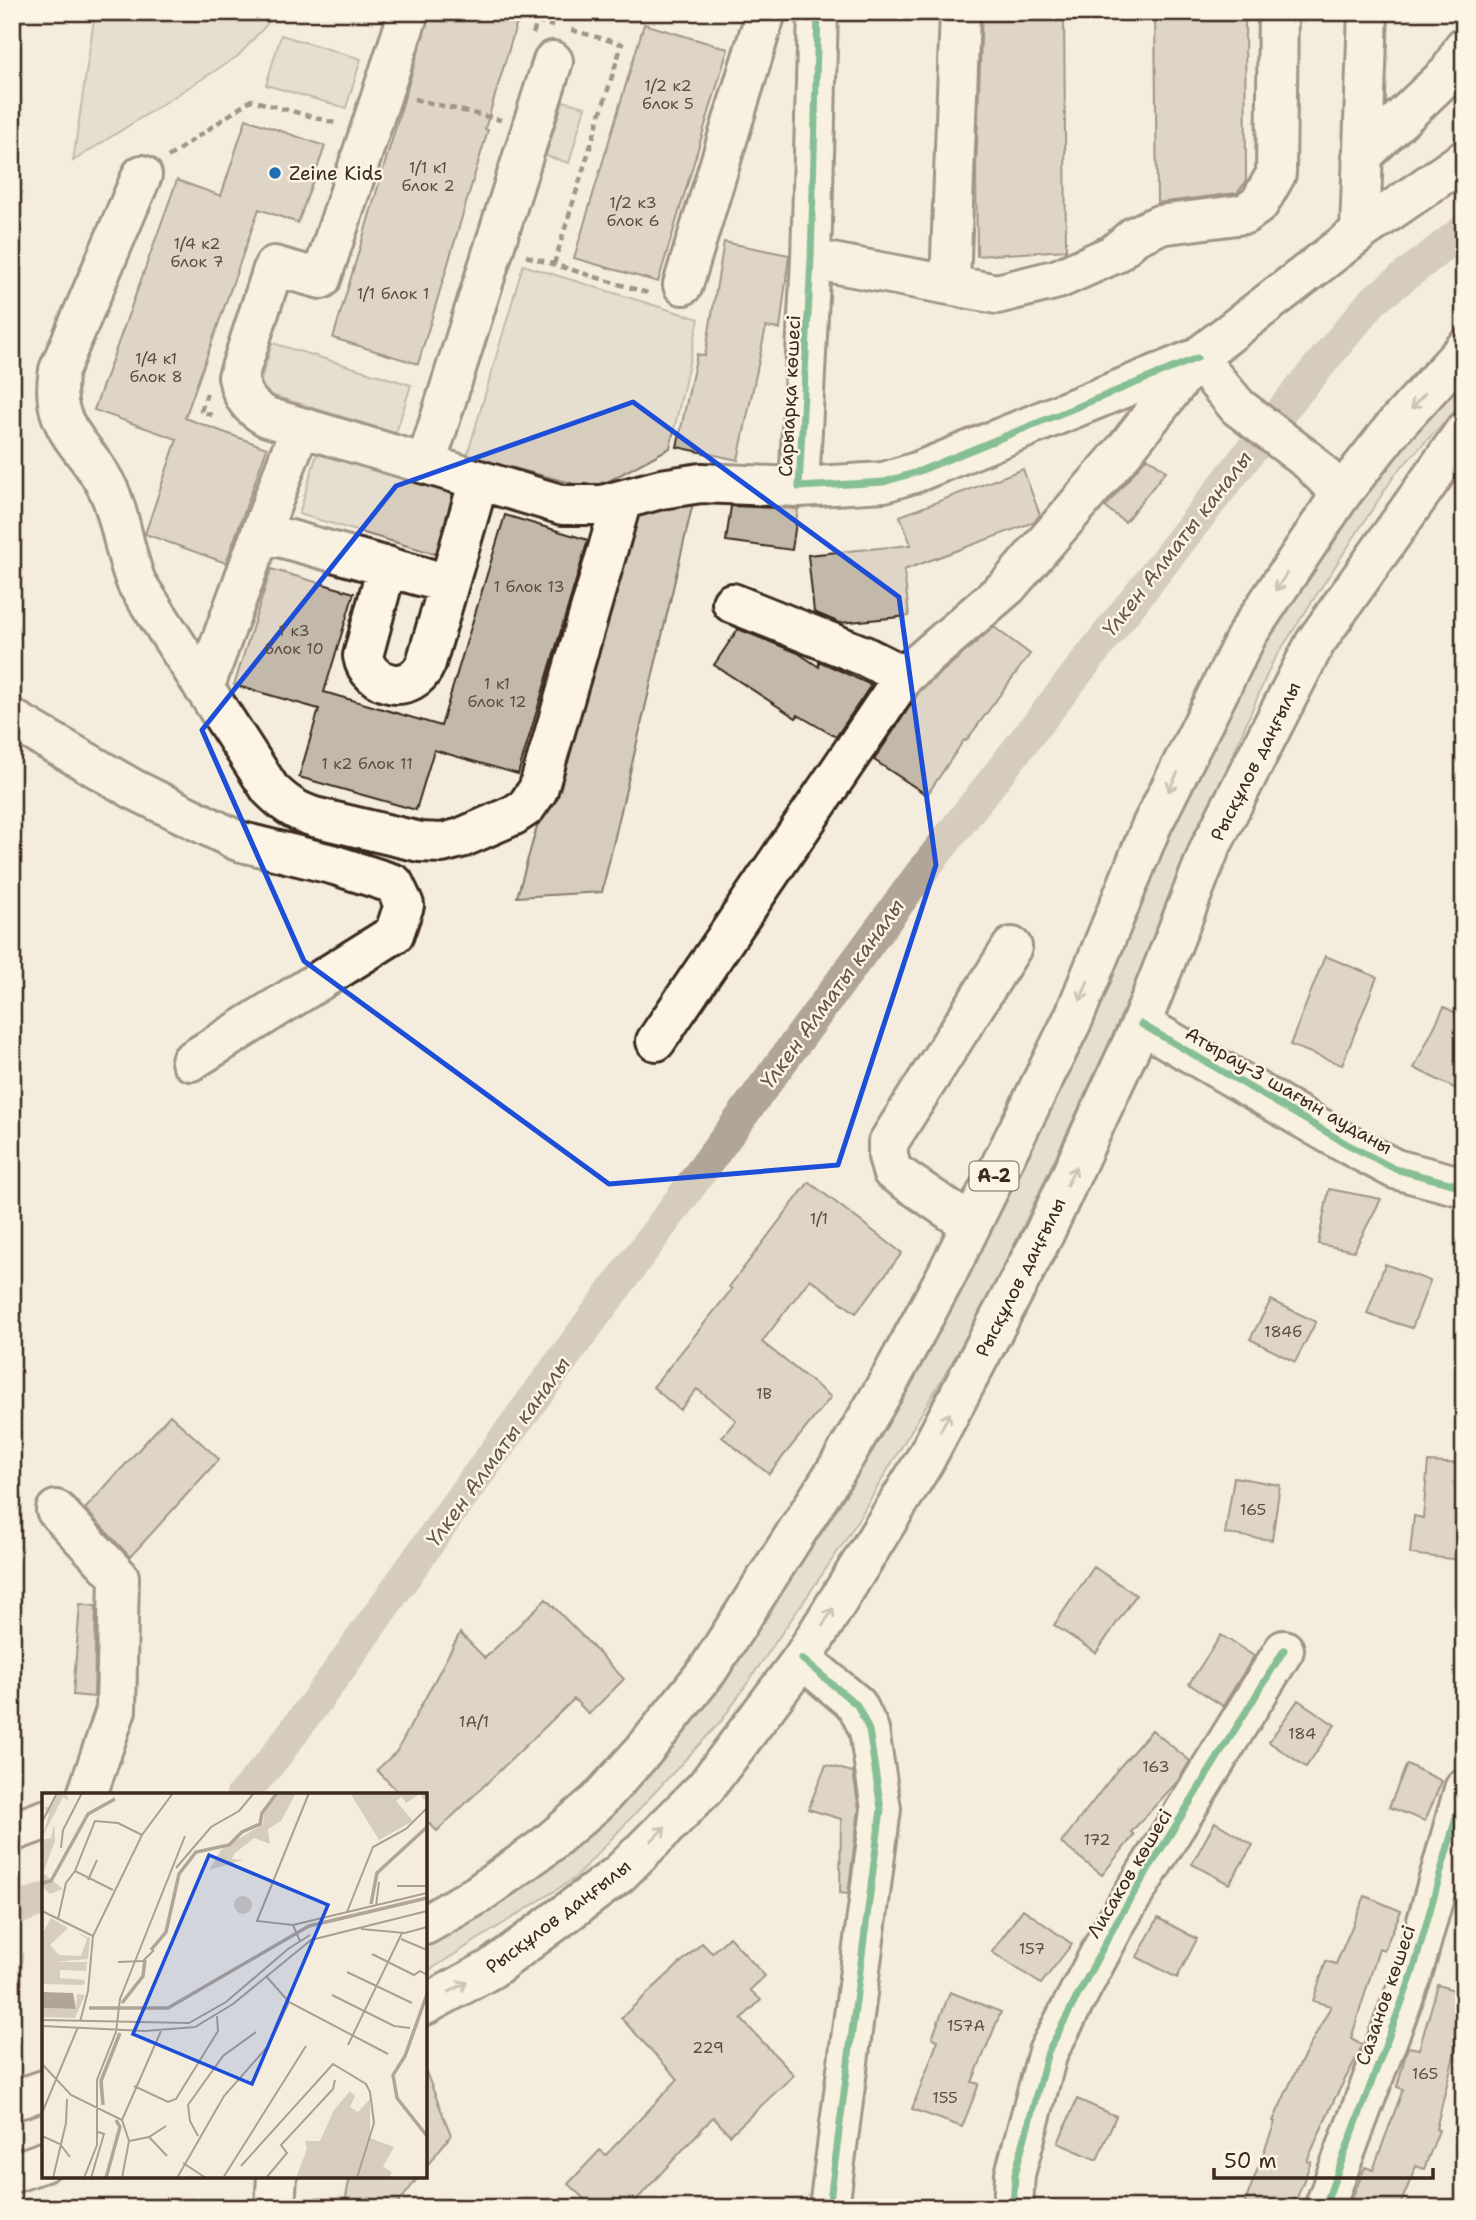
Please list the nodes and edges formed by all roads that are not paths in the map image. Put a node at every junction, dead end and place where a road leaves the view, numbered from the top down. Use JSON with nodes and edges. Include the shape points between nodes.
{"nodes":[{"id":1,"x":409,"y":12,"type":"edge"},
{"id":2,"x":766,"y":12,"type":"edge"},
{"id":3,"x":818,"y":12,"type":"edge"},
{"id":4,"x":960,"y":12,"type":"edge"},
{"id":5,"x":1278,"y":12,"type":"edge"},
{"id":6,"x":1368,"y":12,"type":"edge"},
{"id":7,"x":551,"y":41,"type":"road end"},
{"id":8,"x":1464,"y":47,"type":"edge"},
{"id":9,"x":1362,"y":156,"type":"junction"},
{"id":10,"x":1464,"y":160,"type":"edge"},
{"id":11,"x":142,"y":175,"type":"road end"},
{"id":12,"x":1360,"y":232,"type":"junction"},
{"id":13,"x":811,"y":259,"type":"junction"},
{"id":14,"x":683,"y":285,"type":"road end"},
{"id":15,"x":950,"y":285,"type":"junction"},
{"id":16,"x":1464,"y":350,"type":"edge"},
{"id":17,"x":1197,"y":358,"type":"junction"},
{"id":18,"x":300,"y":427,"type":"junction"},
{"id":19,"x":1464,"y":432,"type":"edge"},
{"id":20,"x":426,"y":464,"type":"junction"},
{"id":21,"x":479,"y":480,"type":"junction"},
{"id":22,"x":799,"y":487,"type":"junction"},
{"id":23,"x":1341,"y":494,"type":"junction"},
{"id":24,"x":622,"y":500,"type":"junction"},
{"id":25,"x":261,"y":532,"type":"junction"},
{"id":26,"x":387,"y":566,"type":"junction"},
{"id":27,"x":449,"y":584,"type":"junction"},
{"id":28,"x":732,"y":603,"type":"dead end"},
{"id":29,"x":904,"y":676,"type":"junction"},
{"id":30,"x":204,"y":688,"type":"junction"},
{"id":31,"x":12,"y":719,"type":"edge"},
{"id":32,"x":1012,"y":947,"type":"dead end"},
{"id":33,"x":1142,"y":1024,"type":"junction"},
{"id":34,"x":656,"y":1041,"type":"dead end"},
{"id":35,"x":191,"y":1061,"type":"dead end"},
{"id":36,"x":1464,"y":1187,"type":"edge"},
{"id":37,"x":970,"y":1224,"type":"junction"},
{"id":38,"x":56,"y":1510,"type":"dead end"},
{"id":39,"x":1284,"y":1650,"type":"dead end"},
{"id":40,"x":802,"y":1659,"type":"junction"},
{"id":41,"x":1464,"y":1788,"type":"edge"},
{"id":42,"x":88,"y":1793,"type":"edge"},
{"id":43,"x":42,"y":1821,"type":"edge"},
{"id":44,"x":12,"y":1832,"type":"edge"},
{"id":45,"x":427,"y":1924,"type":"edge"},
{"id":46,"x":427,"y":2004,"type":"edge"},
{"id":47,"x":42,"y":2091,"type":"edge"},
{"id":48,"x":12,"y":2101,"type":"edge"},
{"id":49,"x":42,"y":2163,"type":"edge"},
{"id":50,"x":12,"y":2173,"type":"edge"},
{"id":51,"x":276,"y":2178,"type":"edge"},
{"id":52,"x":275,"y":2208,"type":"edge"},
{"id":53,"x":829,"y":2208,"type":"edge"},
{"id":54,"x":1013,"y":2208,"type":"edge"},
{"id":55,"x":1324,"y":2208,"type":"edge"}],
"edges":[{"from":1,"to":18,"type":"main road","via":[[321,279],[274,266],[241,363],[238,377],[248,404],[267,417]]},
{"from":2,"to":14,"type":"main road"},
{"from":3,"to":13,"type":"main road","name":"Сарыарқа көшесі"},
{"from":4,"to":15,"type":"main road"},
{"from":5,"to":15,"type":"main road","via":[[1276,174],[1259,204],[1245,214],[1159,225],[1135,236],[1114,254],[1058,279],[997,294]]},
{"from":6,"to":9,"type":"main road"},
{"from":7,"to":20,"type":"main road","via":[[532,129]]},
{"from":8,"to":9,"type":"main road","via":[[1449,73]]},
{"from":9,"to":12,"type":"main road"},
{"from":10,"to":12,"type":"main road"},
{"from":11,"to":30,"type":"main road","via":[[59,370],[57,405],[65,427],[109,491],[137,584]]},
{"from":12,"to":17,"type":"main road"},
{"from":13,"to":15,"type":"main road"},
{"from":13,"to":22,"type":"main road","name":"Сарыарқа көшесі"},
{"from":16,"to":23,"type":"main road","number":"A-2","one_way":true},
{"from":17,"to":22,"type":"main road","name":"Сарыарқа көшесі","via":[[917,472],[884,482]]},
{"from":17,"to":23,"type":"main road","via":[[1238,407],[1310,462]]},
{"from":17,"to":29,"type":"main road","via":[[1008,586]]},
{"from":18,"to":20,"type":"main road"},
{"from":18,"to":25,"type":"main road"},
{"from":19,"to":33,"type":"main road","name":"Рысқұлов даңғылы","via":[[1315,643],[1210,848]]},
{"from":20,"to":21,"type":"main road"},
{"from":21,"to":24,"type":"main road","via":[[562,505],[586,507]]},
{"from":21,"to":27,"type":"main road"},
{"from":22,"to":24,"type":"main road","via":[[701,483]]},
{"from":23,"to":37,"type":"main road","number":"A-2","one_way":true,"via":[[1248,634],[1197,731],[1151,827],[1074,1017]]},
{"from":24,"to":30,"type":"main road","via":[[538,790],[514,815],[442,843],[420,842],[299,813],[270,789]]},
{"from":25,"to":26,"type":"main road"},
{"from":25,"to":30,"type":"main road"},
{"from":26,"to":27,"type":"main road"},
{"from":26,"to":27,"type":"main road","via":[[363,656],[368,670],[380,679],[404,684],[423,672]]},
{"from":28,"to":29,"type":"main road"},
{"from":29,"to":34,"type":"main road"},
{"from":31,"to":35,"type":"main road","via":[[133,789],[238,841],[394,884],[404,905],[394,934]]},
{"from":32,"to":37,"type":"main road","via":[[888,1143],[892,1171]]},
{"from":33,"to":36,"type":"main road","name":"Атырау-3 шағын ауданы","via":[[1395,1169]]},
{"from":40,"to":33,"type":"main road","name":"Рысқұлов даңғылы","one_way":true,"via":[[925,1460],[1044,1234]]},
{"from":37,"to":45,"type":"main road","number":"A-2","via":[[892,1376],[839,1466],[677,1711],[597,1802],[543,1849]]},
{"from":38,"to":42,"type":"main road","via":[[120,1577],[116,1710]]},
{"from":39,"to":54,"type":"main road","name":"Лисаков көшесі","via":[[1118,1919],[1048,2052],[1015,2174]]},
{"from":46,"to":40,"type":"main road","name":"Рысқұлов даңғылы","one_way":true,"via":[[491,1969],[619,1874],[705,1788]]},
{"from":40,"to":53,"type":"main road","via":[[856,1705],[869,1730],[881,1809]]},
{"from":41,"to":55,"type":"main road","name":"Сазанов көшесі","via":[[1412,1975]]},
{"from":43,"to":44,"type":"main road"},
{"from":47,"to":48,"type":"main road"},
{"from":49,"to":50,"type":"main road"},
{"from":51,"to":52,"type":"main road"}]}
